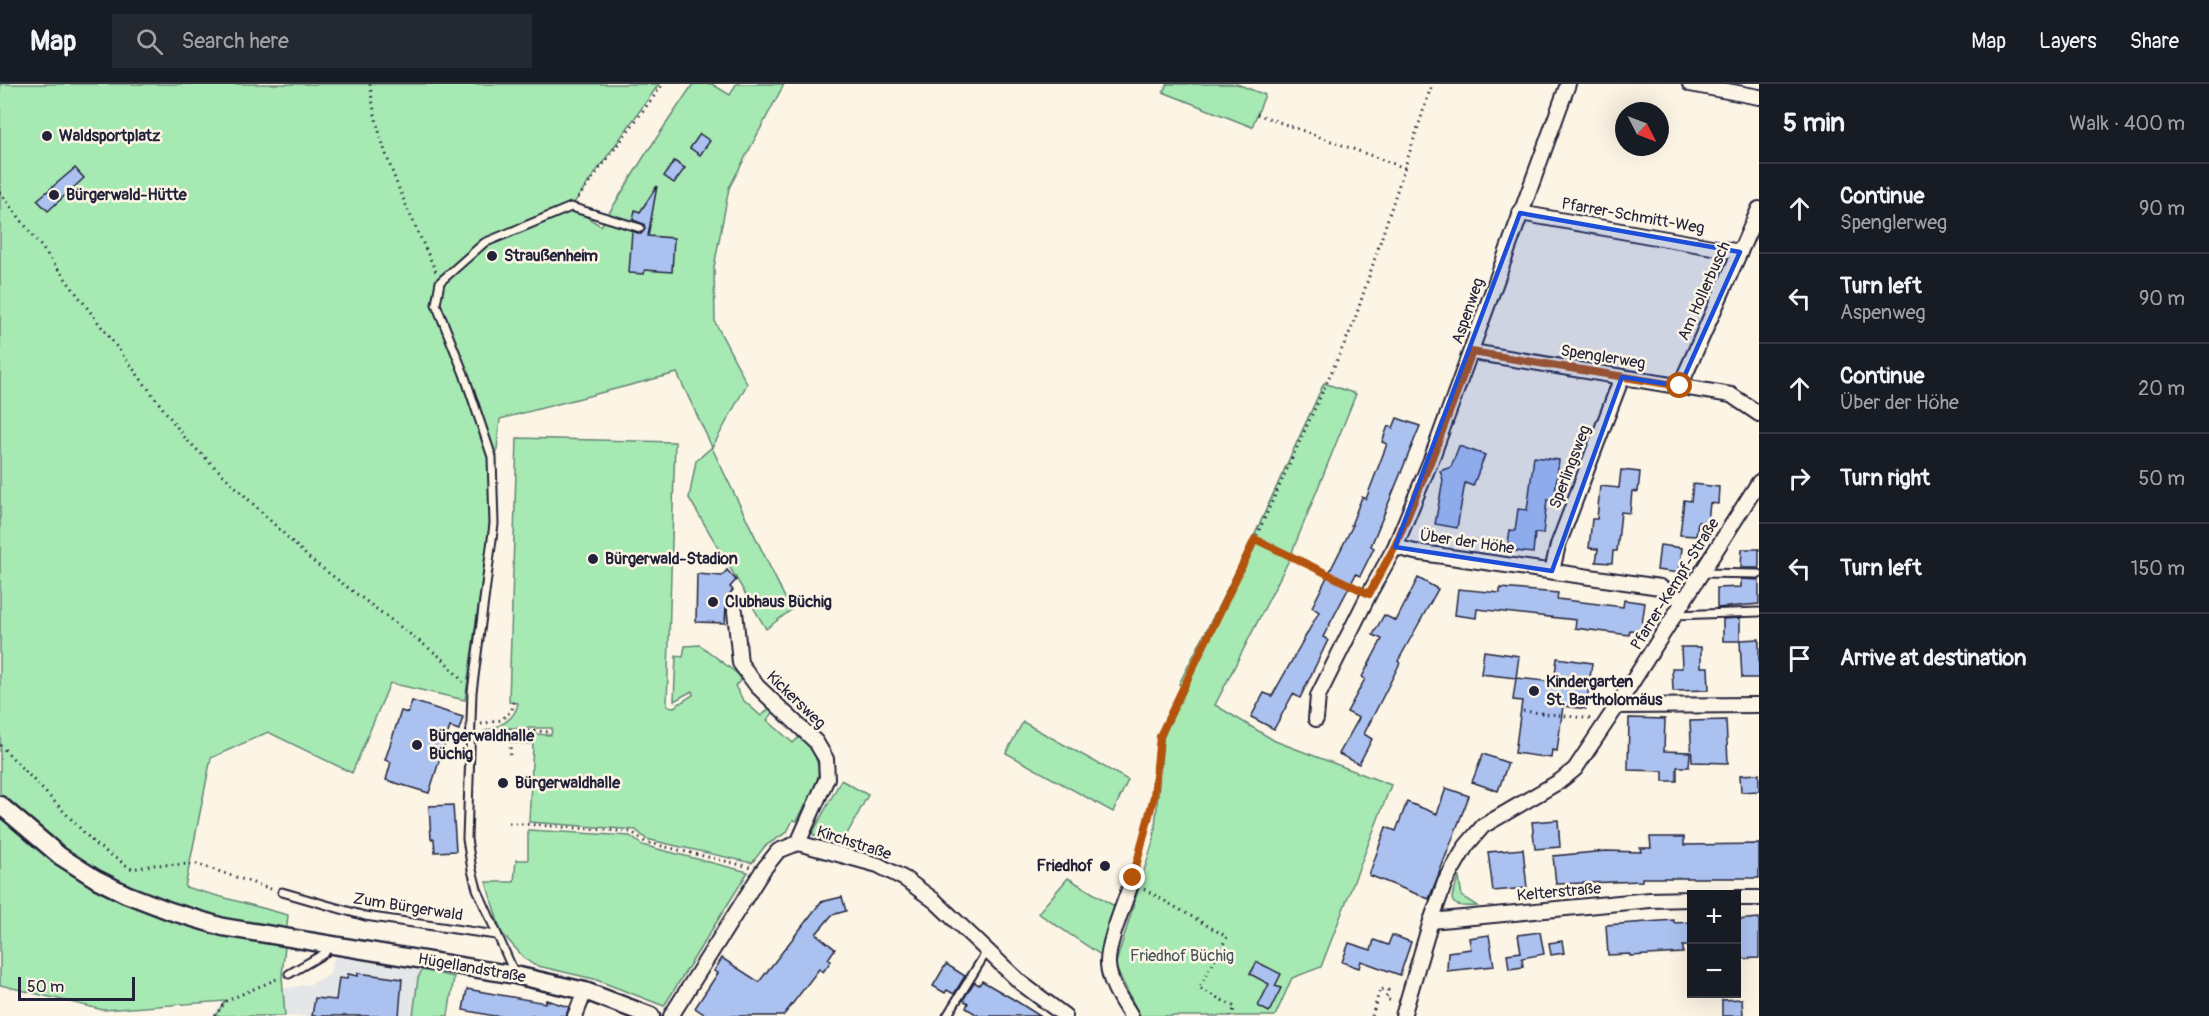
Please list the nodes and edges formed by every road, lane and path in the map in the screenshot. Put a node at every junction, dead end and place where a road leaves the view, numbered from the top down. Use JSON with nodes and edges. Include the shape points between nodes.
{"nodes":[{"id":1,"x":370,"y":84,"type":"edge"},
{"id":2,"x":663,"y":84,"type":"edge"},
{"id":3,"x":1432,"y":84,"type":"edge"},
{"id":4,"x":1568,"y":84,"type":"edge"},
{"id":5,"x":1690,"y":84,"type":"edge"},
{"id":6,"x":1759,"y":97,"type":"edge"},
{"id":7,"x":1257,"y":114,"type":"dead end"},
{"id":8,"x":1405,"y":168,"type":"junction"},
{"id":9,"x":0,"y":192,"type":"edge"},
{"id":10,"x":571,"y":207,"type":"junction"},
{"id":11,"x":1759,"y":209,"type":"edge"},
{"id":12,"x":1520,"y":213,"type":"junction"},
{"id":13,"x":640,"y":228,"type":"dead end"},
{"id":14,"x":1740,"y":252,"type":"junction"},
{"id":15,"x":440,"y":282,"type":"junction"},
{"id":16,"x":1472,"y":352,"type":"junction"},
{"id":17,"x":1622,"y":377,"type":"junction"},
{"id":18,"x":1680,"y":386,"type":"junction"},
{"id":19,"x":1759,"y":414,"type":"edge"},
{"id":20,"x":1759,"y":482,"type":"edge"},
{"id":21,"x":1753,"y":501,"type":"edge"},
{"id":22,"x":1255,"y":539,"type":"junction"},
{"id":23,"x":1395,"y":546,"type":"junction"},
{"id":24,"x":1552,"y":571,"type":"junction"},
{"id":25,"x":1701,"y":573,"type":"junction"},
{"id":26,"x":1759,"y":574,"type":"edge"},
{"id":27,"x":1369,"y":594,"type":"junction"},
{"id":28,"x":1684,"y":601,"type":"junction"},
{"id":29,"x":735,"y":611,"type":"dead end"},
{"id":30,"x":1759,"y":612,"type":"edge"},
{"id":31,"x":1675,"y":615,"type":"junction"},
{"id":32,"x":472,"y":692,"type":"junction"},
{"id":33,"x":513,"y":702,"type":"dead end"},
{"id":34,"x":1759,"y":705,"type":"edge"},
{"id":35,"x":1617,"y":706,"type":"junction"},
{"id":36,"x":1523,"y":711,"type":"dead end"},
{"id":37,"x":1316,"y":719,"type":"dead end"},
{"id":38,"x":470,"y":724,"type":"junction"},
{"id":39,"x":1606,"y":724,"type":"junction"},
{"id":40,"x":552,"y":732,"type":"dead end"},
{"id":41,"x":0,"y":745,"type":"edge"},
{"id":42,"x":510,"y":755,"type":"dead end"},
{"id":43,"x":0,"y":805,"type":"edge"},
{"id":44,"x":510,"y":823,"type":"dead end"},
{"id":45,"x":798,"y":843,"type":"junction"},
{"id":46,"x":764,"y":870,"type":"junction"},
{"id":47,"x":1132,"y":881,"type":"junction"},
{"id":48,"x":282,"y":892,"type":"joint"},
{"id":49,"x":1741,"y":898,"type":"edge"},
{"id":50,"x":1759,"y":898,"type":"edge"},
{"id":51,"x":1687,"y":899,"type":"edge"},
{"id":52,"x":1431,"y":921,"type":"junction"},
{"id":53,"x":496,"y":934,"type":"junction"},
{"id":54,"x":328,"y":944,"type":"junction"},
{"id":55,"x":987,"y":951,"type":"junction"},
{"id":56,"x":289,"y":974,"type":"joint"},
{"id":57,"x":515,"y":975,"type":"junction"},
{"id":58,"x":585,"y":990,"type":"junction"},
{"id":59,"x":1405,"y":1010,"type":"edge"},
{"id":60,"x":215,"y":1016,"type":"edge"},
{"id":61,"x":575,"y":1016,"type":"edge"},
{"id":62,"x":651,"y":1016,"type":"edge"},
{"id":63,"x":671,"y":1016,"type":"edge"},
{"id":64,"x":947,"y":1016,"type":"edge"},
{"id":65,"x":1065,"y":1016,"type":"edge"},
{"id":66,"x":1131,"y":1016,"type":"edge"},
{"id":67,"x":1231,"y":1016,"type":"edge"},
{"id":68,"x":1372,"y":1016,"type":"edge"}],
"edges":[{"from":1,"to":15,"type":"path","via":[[373,110],[394,177]]},
{"from":2,"to":10,"type":"path"},
{"from":3,"to":8,"type":"path"},
{"from":4,"to":12,"type":"street","name":"Aspenweg"},
{"from":5,"to":6,"type":"street"},
{"from":7,"to":8,"type":"path"},
{"from":8,"to":22,"type":"path","via":[[1353,325]]},
{"from":9,"to":32,"type":"path","via":[[186,439],[310,559],[443,659]]},
{"from":10,"to":13,"type":"lane"},
{"from":10,"to":15,"type":"lane","via":[[484,243]]},
{"from":11,"to":14,"type":"street","name":"Am Hollerbusch"},
{"from":12,"to":14,"type":"street","name":"Pfarrer-Schmitt-Weg"},
{"from":12,"to":16,"type":"street","name":"Aspenweg"},
{"from":14,"to":18,"type":"street","name":"Am Hollerbusch"},
{"from":15,"to":32,"type":"lane","name":"Zum Bürgerwald","via":[[436,304],[492,457],[494,524]]},
{"from":16,"to":17,"type":"street","name":"Spenglerweg"},
{"from":16,"to":23,"type":"street","name":"Aspenweg"},
{"from":17,"to":18,"type":"street","name":"Spenglerweg"},
{"from":17,"to":24,"type":"street","name":"Sperlingsweg","via":[[1558,545]]},
{"from":18,"to":19,"type":"street","name":"Spenglerweg","via":[[1731,395]]},
{"from":20,"to":21,"type":"street","name":"Pfarrer-Kempf-Straße"},
{"from":21,"to":25,"type":"street","name":"Pfarrer-Kempf-Straße"},
{"from":22,"to":27,"type":"path"},
{"from":22,"to":47,"type":"path","via":[[1160,736],[1154,796]]},
{"from":23,"to":24,"type":"street","name":"Über der Höhe"},
{"from":23,"to":27,"type":"street","name":"Über der Höhe"},
{"from":24,"to":28,"type":"street","name":"Über der Höhe","via":[[1660,587]]},
{"from":25,"to":26,"type":"lane"},
{"from":25,"to":28,"type":"street","name":"Pfarrer-Kempf-Straße"},
{"from":27,"to":37,"type":"street","name":"Über der Höhe","via":[[1318,696]]},
{"from":28,"to":31,"type":"street","name":"Pfarrer-Kempf-Straße"},
{"from":29,"to":45,"type":"street","name":"Kickersweg","via":[[740,663],[757,686],[816,742],[826,759],[826,778]]},
{"from":30,"to":31,"type":"lane"},
{"from":31,"to":35,"type":"street","name":"Pfarrer-Kempf-Straße"},
{"from":32,"to":38,"type":"lane","name":"Zum Bürgerwald"},
{"from":33,"to":38,"type":"path","via":[[512,710],[501,720]]},
{"from":34,"to":35,"type":"street"},
{"from":35,"to":39,"type":"street","name":"Pfarrer-Kempf-Straße"},
{"from":36,"to":39,"type":"path","via":[[1594,719]]},
{"from":38,"to":53,"type":"lane","name":"Zum Bürgerwald","via":[[467,838],[477,889]]},
{"from":39,"to":52,"type":"street","name":"Pfarrer-Kempf-Straße","via":[[1575,769],[1483,826],[1445,882]]},
{"from":40,"to":42,"type":"path","via":[[511,730]]},
{"from":41,"to":48,"type":"path","via":[[96,845],[132,869],[197,864]]},
{"from":43,"to":54,"type":"street","name":"Hügellandstraße","via":[[60,856],[126,894],[222,927]]},
{"from":44,"to":46,"type":"path","via":[[632,832],[645,842]]},
{"from":45,"to":46,"type":"street","name":"Kirchstraße","via":[[778,851]]},
{"from":45,"to":55,"type":"street","name":"Kirchstraße","via":[[878,864],[905,879],[935,901]]},
{"from":46,"to":63,"type":"street","name":"Kirchstraße"},
{"from":47,"to":66,"type":"street","via":[[1108,966]]},
{"from":47,"to":67,"type":"path","via":[[1227,937],[1199,988],[1235,1007]]},
{"from":48,"to":53,"type":"lane","name":"Zum Bürgerwald","via":[[365,916]]},
{"from":49,"to":50,"type":"street"},
{"from":51,"to":52,"type":"street","name":"Kelterstraße"},
{"from":52,"to":59,"type":"street","name":"Pfarrer-Kempf-Straße"},
{"from":53,"to":57,"type":"lane","name":"Zum Bürgerwald"},
{"from":54,"to":56,"type":"lane","via":[[325,953]]},
{"from":54,"to":57,"type":"street","name":"Hügellandstraße"},
{"from":55,"to":64,"type":"lane"},
{"from":55,"to":65,"type":"street","name":"Kirchstraße"},
{"from":56,"to":60,"type":"path","via":[[226,1001]]},
{"from":57,"to":58,"type":"street","name":"Hügellandstraße"},
{"from":58,"to":61,"type":"street"},
{"from":58,"to":62,"type":"street","name":"Hügellandstraße"},
{"from":59,"to":68,"type":"path","via":[[1386,999],[1388,990],[1380,989]]}]}
